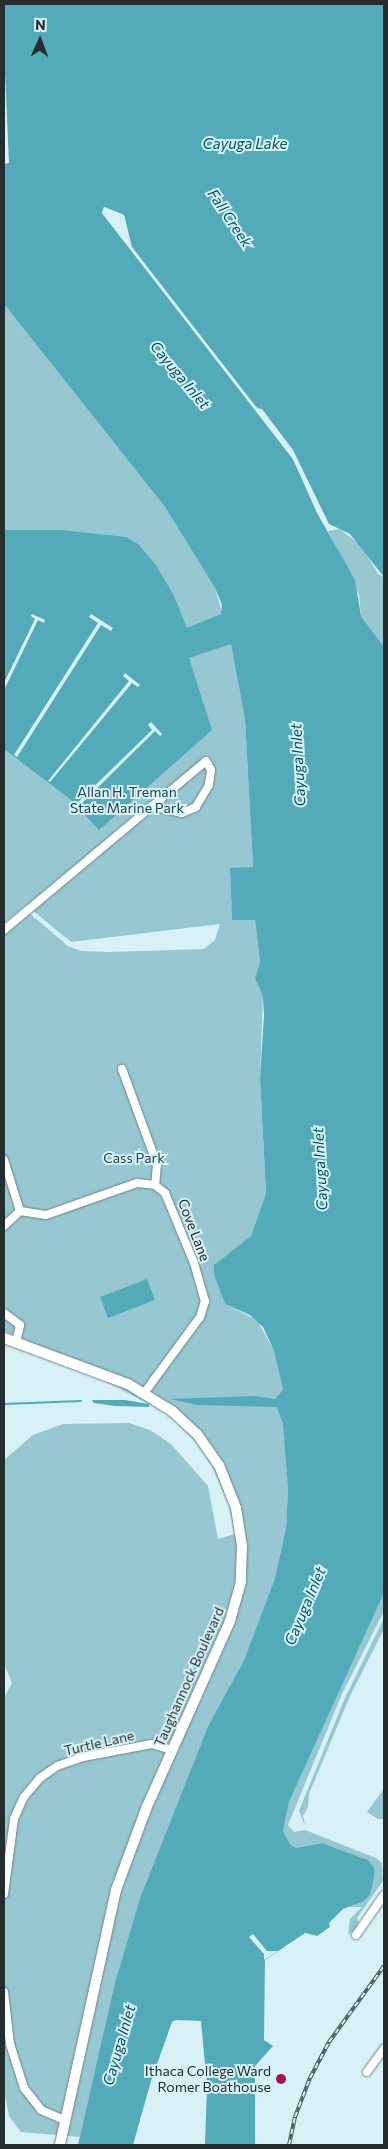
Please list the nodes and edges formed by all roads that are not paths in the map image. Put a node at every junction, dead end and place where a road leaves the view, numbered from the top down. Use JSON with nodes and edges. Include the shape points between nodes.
{"nodes":[{"id":1,"x":152,"y":806,"type":"junction"},
{"id":2,"x":4,"y":930,"type":"edge"},
{"id":3,"x":122,"y":1069,"type":"dead end"},
{"id":4,"x":4,"y":1160,"type":"edge"},
{"id":5,"x":155,"y":1185,"type":"junction"},
{"id":6,"x":20,"y":1211,"type":"junction"},
{"id":7,"x":4,"y":1226,"type":"edge"},
{"id":8,"x":4,"y":1313,"type":"edge"},
{"id":9,"x":4,"y":1338,"type":"edge"},
{"id":10,"x":16,"y":1343,"type":"junction"},
{"id":11,"x":145,"y":1392,"type":"junction"},
{"id":12,"x":172,"y":1750,"type":"junction"},
{"id":13,"x":4,"y":1894,"type":"edge"},
{"id":14,"x":384,"y":1896,"type":"edge"},
{"id":15,"x":356,"y":1935,"type":"dead end"},
{"id":16,"x":4,"y":1992,"type":"edge"},
{"id":17,"x":384,"y":2049,"type":"edge"},
{"id":18,"x":366,"y":2072,"type":"dead end"},
{"id":19,"x":65,"y":2120,"type":"junction"},
{"id":20,"x":60,"y":2145,"type":"edge"}],
"edges":[{"from":1,"to":1,"type":"street","via":[[198,767],[206,760],[211,770],[209,784],[196,807],[182,813]]},
{"from":1,"to":2,"type":"street"},
{"from":3,"to":5,"type":"street","via":[[157,1164]]},
{"from":4,"to":6,"type":"street"},
{"from":5,"to":6,"type":"street","via":[[137,1183],[46,1215]]},
{"from":5,"to":11,"type":"street","name":"Cove Lane","via":[[166,1193],[173,1206],[205,1302],[200,1318]]},
{"from":6,"to":7,"type":"street"},
{"from":8,"to":10,"type":"street","via":[[20,1325]]},
{"from":9,"to":10,"type":"main road","name":"Taughannock Boulevard"},
{"from":10,"to":11,"type":"main road","name":"Taughannock Boulevard"},
{"from":11,"to":12,"type":"main road","name":"Taughannock Boulevard","via":[[184,1421],[210,1450],[232,1496],[242,1545],[241,1582],[234,1612]]},
{"from":12,"to":13,"type":"street","name":"Turtle Lane","via":[[152,1744],[83,1757],[57,1766],[40,1778],[24,1797],[14,1819]]},
{"from":12,"to":19,"type":"main road","name":"Taughannock Boulevard","via":[[132,1841],[116,1890]]},
{"from":14,"to":15,"type":"street"},
{"from":16,"to":19,"type":"street","via":[[10,2044],[24,2088],[41,2110]]},
{"from":17,"to":18,"type":"street"},
{"from":19,"to":20,"type":"main road","name":"Taughannock Boulevard"}]}
